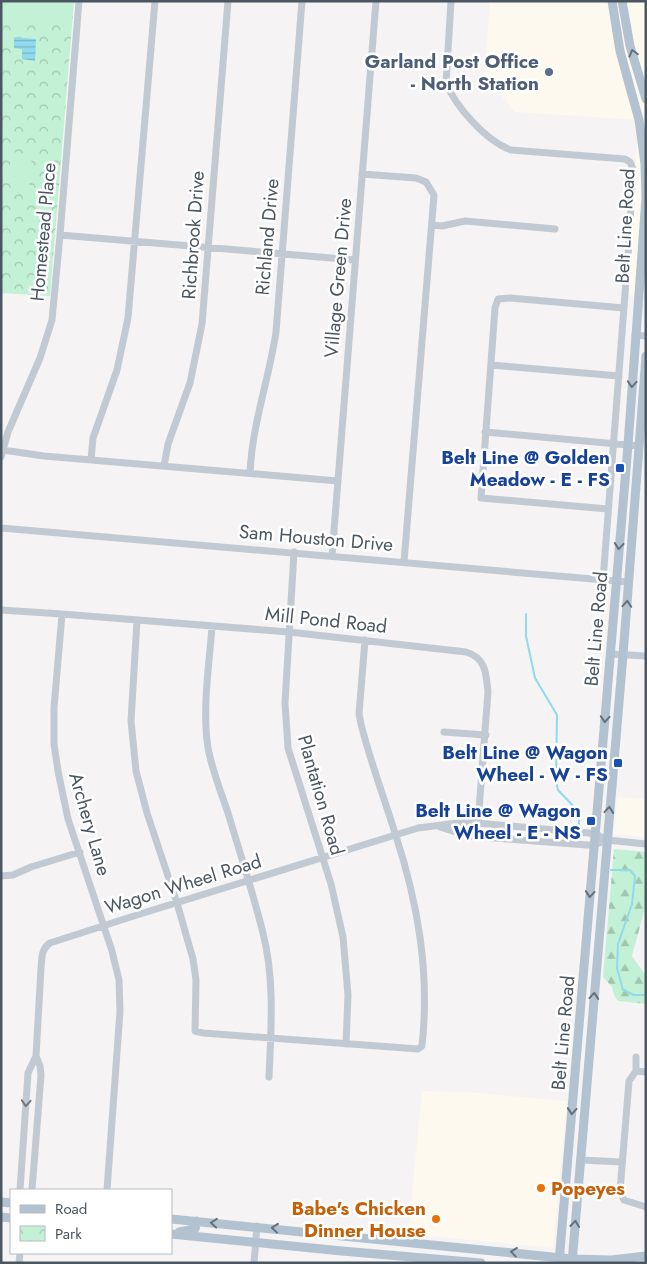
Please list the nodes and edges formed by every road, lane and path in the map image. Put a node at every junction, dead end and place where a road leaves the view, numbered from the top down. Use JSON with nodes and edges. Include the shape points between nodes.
{"nodes":[{"id":1,"x":79,"y":1,"type":"edge"},
{"id":2,"x":155,"y":1,"type":"edge"},
{"id":3,"x":228,"y":1,"type":"edge"},
{"id":4,"x":302,"y":1,"type":"edge"},
{"id":5,"x":376,"y":1,"type":"edge"},
{"id":6,"x":451,"y":1,"type":"edge"},
{"id":7,"x":612,"y":1,"type":"edge"},
{"id":8,"x":622,"y":1,"type":"edge"},
{"id":9,"x":645,"y":95,"type":"edge"},
{"id":10,"x":632,"y":96,"type":"junction"},
{"id":11,"x":362,"y":174,"type":"junction"},
{"id":12,"x":432,"y":225,"type":"junction"},
{"id":13,"x":555,"y":229,"type":"dead end"},
{"id":14,"x":60,"y":236,"type":"junction"},
{"id":15,"x":135,"y":242,"type":"junction"},
{"id":16,"x":629,"y":242,"type":"junction"},
{"id":17,"x":644,"y":243,"type":"edge"},
{"id":18,"x":208,"y":248,"type":"junction"},
{"id":19,"x":282,"y":254,"type":"junction"},
{"id":20,"x":355,"y":260,"type":"junction"},
{"id":21,"x":624,"y":308,"type":"junction"},
{"id":22,"x":635,"y":336,"type":"junction"},
{"id":23,"x":646,"y":336,"type":"edge"},
{"id":24,"x":646,"y":356,"type":"edge"},
{"id":25,"x":491,"y":365,"type":"junction"},
{"id":26,"x":619,"y":376,"type":"junction"},
{"id":27,"x":485,"y":432,"type":"junction"},
{"id":28,"x":614,"y":444,"type":"junction"},
{"id":29,"x":628,"y":445,"type":"junction"},
{"id":30,"x":639,"y":446,"type":"junction"},
{"id":31,"x":2,"y":453,"type":"edge"},
{"id":32,"x":91,"y":460,"type":"junction"},
{"id":33,"x":164,"y":466,"type":"junction"},
{"id":34,"x":250,"y":473,"type":"junction"},
{"id":35,"x":338,"y":481,"type":"junction"},
{"id":36,"x":608,"y":509,"type":"junction"},
{"id":37,"x":1,"y":528,"type":"edge"},
{"id":38,"x":294,"y":552,"type":"junction"},
{"id":39,"x":332,"y":556,"type":"junction"},
{"id":40,"x":404,"y":562,"type":"junction"},
{"id":41,"x":603,"y":580,"type":"junction"},
{"id":42,"x":616,"y":581,"type":"junction"},
{"id":43,"x":628,"y":582,"type":"junction"},
{"id":44,"x":1,"y":610,"type":"edge"},
{"id":45,"x":62,"y":614,"type":"junction"},
{"id":46,"x":137,"y":621,"type":"junction"},
{"id":47,"x":212,"y":627,"type":"junction"},
{"id":48,"x":289,"y":632,"type":"junction"},
{"id":49,"x":365,"y":640,"type":"junction"},
{"id":50,"x":610,"y":654,"type":"junction"},
{"id":51,"x":622,"y":655,"type":"junction"},
{"id":52,"x":646,"y":656,"type":"edge"},
{"id":53,"x":444,"y":732,"type":"dead end"},
{"id":54,"x":486,"y":735,"type":"junction"},
{"id":55,"x":603,"y":750,"type":"junction"},
{"id":56,"x":615,"y":751,"type":"junction"},
{"id":57,"x":478,"y":824,"type":"junction"},
{"id":58,"x":437,"y":826,"type":"junction"},
{"id":59,"x":557,"y":830,"type":"junction"},
{"id":60,"x":396,"y":834,"type":"junction"},
{"id":61,"x":596,"y":834,"type":"junction"},
{"id":62,"x":477,"y":836,"type":"junction"},
{"id":63,"x":607,"y":840,"type":"junction"},
{"id":64,"x":556,"y":843,"type":"junction"},
{"id":65,"x":646,"y":844,"type":"edge"},
{"id":66,"x":594,"y":845,"type":"junction"},
{"id":67,"x":80,"y":852,"type":"junction"},
{"id":68,"x":323,"y":858,"type":"junction"},
{"id":69,"x":1,"y":876,"type":"edge"},
{"id":70,"x":249,"y":880,"type":"junction"},
{"id":71,"x":177,"y":903,"type":"junction"},
{"id":72,"x":104,"y":926,"type":"junction"},
{"id":73,"x":580,"y":1028,"type":"junction"},
{"id":74,"x":592,"y":1029,"type":"junction"},
{"id":75,"x":271,"y":1037,"type":"junction"},
{"id":76,"x":346,"y":1044,"type":"junction"},
{"id":77,"x":36,"y":1056,"type":"junction"},
{"id":78,"x":636,"y":1057,"type":"dead end"},
{"id":79,"x":636,"y":1071,"type":"junction"},
{"id":80,"x":646,"y":1072,"type":"edge"},
{"id":81,"x":268,"y":1077,"type":"dead end"},
{"id":82,"x":575,"y":1078,"type":"junction"},
{"id":83,"x":587,"y":1079,"type":"junction"},
{"id":84,"x":24,"y":1131,"type":"junction"},
{"id":85,"x":36,"y":1132,"type":"junction"},
{"id":86,"x":568,"y":1158,"type":"junction"},
{"id":87,"x":581,"y":1160,"type":"junction"},
{"id":88,"x":622,"y":1162,"type":"junction"},
{"id":89,"x":20,"y":1189,"type":"edge"},
{"id":90,"x":32,"y":1189,"type":"edge"},
{"id":91,"x":107,"y":1189,"type":"edge"},
{"id":92,"x":646,"y":1207,"type":"edge"},
{"id":93,"x":172,"y":1219,"type":"edge"},
{"id":94,"x":197,"y":1221,"type":"junction"},
{"id":95,"x":258,"y":1226,"type":"junction"},
{"id":96,"x":172,"y":1234,"type":"edge"},
{"id":97,"x":172,"y":1234,"type":"edge"},
{"id":98,"x":343,"y":1235,"type":"junction"},
{"id":99,"x":256,"y":1242,"type":"junction"},
{"id":100,"x":439,"y":1245,"type":"junction"},
{"id":101,"x":342,"y":1251,"type":"junction"},
{"id":102,"x":646,"y":1256,"type":"edge"},
{"id":103,"x":438,"y":1260,"type":"junction"},
{"id":104,"x":560,"y":1260,"type":"edge"},
{"id":105,"x":572,"y":1261,"type":"edge"},
{"id":106,"x":254,"y":1263,"type":"edge"},
{"id":107,"x":482,"y":1263,"type":"edge"}],
"edges":[{"from":1,"to":14,"type":"street","name":"Homestead Place"},
{"from":2,"to":15,"type":"street"},
{"from":3,"to":18,"type":"street","name":"Richbrook Drive"},
{"from":4,"to":19,"type":"street","name":"Richland Drive"},
{"from":5,"to":11,"type":"street","name":"Village Green Drive"},
{"from":6,"to":16,"type":"street","via":[[446,83],[451,95],[500,146],[511,150],[630,162],[633,183]]},
{"from":7,"to":10,"type":"main road","name":"Belt Line Road"},
{"from":9,"to":8,"type":"main road","one_way":true,"via":[[630,46]]},
{"from":9,"to":10,"type":"street"},
{"from":10,"to":17,"type":"main road","name":"Belt Line Road","via":[[645,164]]},
{"from":11,"to":12,"type":"street","via":[[416,178],[426,182],[434,195]]},
{"from":11,"to":20,"type":"street","name":"Village Green Drive"},
{"from":12,"to":13,"type":"street","via":[[470,221]]},
{"from":12,"to":40,"type":"street"},
{"from":14,"to":15,"type":"street"},
{"from":14,"to":31,"type":"street","name":"Homestead Place","via":[[52,320]]},
{"from":15,"to":18,"type":"street"},
{"from":15,"to":32,"type":"street","via":[[128,318],[117,370],[92,438]]},
{"from":16,"to":17,"type":"street"},
{"from":16,"to":21,"type":"street"},
{"from":17,"to":22,"type":"main road","name":"Belt Line Road"},
{"from":18,"to":19,"type":"street"},
{"from":18,"to":33,"type":"street","name":"Richbrook Drive","via":[[202,324],[195,362]]},
{"from":19,"to":20,"type":"street"},
{"from":19,"to":34,"type":"street","name":"Richland Drive","via":[[272,353],[254,434]]},
{"from":20,"to":35,"type":"street","name":"Village Green Drive"},
{"from":21,"to":25,"type":"street","via":[[498,299]]},
{"from":21,"to":26,"type":"street"},
{"from":22,"to":23,"type":"street"},
{"from":22,"to":29,"type":"main road","name":"Belt Line Road","one_way":true},
{"from":24,"to":30,"type":"main road","name":"Belt Line Road"},
{"from":25,"to":26,"type":"street"},
{"from":25,"to":27,"type":"street"},
{"from":26,"to":28,"type":"street"},
{"from":27,"to":28,"type":"street"},
{"from":27,"to":36,"type":"street","via":[[481,498]]},
{"from":28,"to":29,"type":"street"},
{"from":28,"to":36,"type":"street"},
{"from":29,"to":30,"type":"street"},
{"from":29,"to":42,"type":"main road","name":"Belt Line Road","one_way":true},
{"from":30,"to":43,"type":"main road","name":"Belt Line Road"},
{"from":31,"to":32,"type":"street"},
{"from":32,"to":33,"type":"street"},
{"from":33,"to":34,"type":"street"},
{"from":34,"to":35,"type":"street"},
{"from":35,"to":39,"type":"street","name":"Village Green Drive"},
{"from":36,"to":41,"type":"street"},
{"from":37,"to":38,"type":"street","name":"Sam Houston Drive"},
{"from":38,"to":39,"type":"street","name":"Sam Houston Drive"},
{"from":38,"to":48,"type":"street","name":"Plantation Road"},
{"from":39,"to":40,"type":"street","name":"Sam Houston Drive"},
{"from":40,"to":41,"type":"street","name":"Sam Houston Drive"},
{"from":41,"to":42,"type":"street","name":"Sam Houston Drive"},
{"from":42,"to":43,"type":"street","name":"Sam Houston Drive"},
{"from":42,"to":50,"type":"main road","name":"Belt Line Road"},
{"from":51,"to":43,"type":"main road","name":"Belt Line Road","one_way":true},
{"from":44,"to":45,"type":"street","name":"Mill Pond Road"},
{"from":45,"to":46,"type":"street","name":"Mill Pond Road"},
{"from":45,"to":67,"type":"street","name":"Archery Lane","via":[[54,744],[68,819]]},
{"from":46,"to":47,"type":"street","name":"Mill Pond Road"},
{"from":46,"to":71,"type":"street","via":[[131,721],[136,771]]},
{"from":47,"to":48,"type":"street","name":"Mill Pond Road"},
{"from":47,"to":70,"type":"street","via":[[206,727],[208,748]]},
{"from":48,"to":49,"type":"street","name":"Mill Pond Road"},
{"from":48,"to":68,"type":"street","name":"Plantation Road","via":[[285,703],[288,748]]},
{"from":49,"to":54,"type":"street","name":"Mill Pond Road","via":[[476,655],[487,679]]},
{"from":49,"to":60,"type":"street","via":[[359,714],[365,742]]},
{"from":50,"to":51,"type":"street"},
{"from":50,"to":55,"type":"main road","name":"Belt Line Road","one_way":true},
{"from":51,"to":52,"type":"street"},
{"from":51,"to":56,"type":"main road","name":"Belt Line Road"},
{"from":53,"to":54,"type":"street"},
{"from":54,"to":57,"type":"street","name":"Mill Pond Road"},
{"from":55,"to":56,"type":"main road"},
{"from":55,"to":61,"type":"main road","name":"Belt Line Road"},
{"from":63,"to":56,"type":"main road","name":"Belt Line Road","one_way":true},
{"from":57,"to":58,"type":"street","name":"Wagon Wheel Road","via":[[466,822]]},
{"from":57,"to":59,"type":"street","name":"Wagon Wheel Road"},
{"from":57,"to":62,"type":"street","name":"Mill Pond Road"},
{"from":58,"to":60,"type":"street","name":"Wagon Wheel Road"},
{"from":58,"to":62,"type":"street","name":"Wagon Wheel Road"},
{"from":59,"to":61,"type":"street","name":"Wagon Wheel Road"},
{"from":59,"to":64,"type":"street"},
{"from":60,"to":68,"type":"street","name":"Wagon Wheel Road"},
{"from":60,"to":76,"type":"street","via":[[412,890],[421,939],[425,994],[422,1046],[418,1049]]},
{"from":61,"to":63,"type":"street","name":"Wagon Wheel Road"},
{"from":61,"to":66,"type":"main road","name":"Belt Line Road"},
{"from":62,"to":64,"type":"street","name":"Wagon Wheel Road"},
{"from":63,"to":65,"type":"street","name":"Wagon Wheel Road"},
{"from":63,"to":66,"type":"street","name":"Wagon Wheel Road"},
{"from":74,"to":63,"type":"main road","name":"Belt Line Road","one_way":true},
{"from":64,"to":66,"type":"street","name":"Wagon Wheel Road"},
{"from":66,"to":73,"type":"main road","name":"Belt Line Road","one_way":true},
{"from":67,"to":69,"type":"street","via":[[13,875]]},
{"from":67,"to":72,"type":"street","name":"Archery Lane"},
{"from":68,"to":70,"type":"street","name":"Wagon Wheel Road"},
{"from":68,"to":76,"type":"street","name":"Plantation Road","via":[[346,952]]},
{"from":70,"to":71,"type":"street","name":"Wagon Wheel Road"},
{"from":70,"to":75,"type":"street","via":[[268,958]]},
{"from":71,"to":72,"type":"street","name":"Wagon Wheel Road"},
{"from":71,"to":75,"type":"street","via":[[196,980],[195,1031]]},
{"from":72,"to":77,"type":"street","name":"Wagon Wheel Road","via":[[45,946]]},
{"from":72,"to":91,"type":"street","name":"Archery Lane","via":[[116,963],[120,992]]},
{"from":73,"to":74,"type":"main road"},
{"from":73,"to":82,"type":"main road","name":"Belt Line Road"},
{"from":74,"to":83,"type":"main road","name":"Belt Line Road"},
{"from":75,"to":76,"type":"street"},
{"from":75,"to":81,"type":"street"},
{"from":77,"to":84,"type":"street","name":"Wagon Wheel Road","one_way":true,"via":[[28,1073]]},
{"from":77,"to":85,"type":"street","name":"Wagon Wheel Road","via":[[41,1075]]},
{"from":78,"to":79,"type":"street"},
{"from":79,"to":80,"type":"street"},
{"from":79,"to":88,"type":"street","via":[[629,1081]]},
{"from":82,"to":83,"type":"main road"},
{"from":82,"to":86,"type":"main road","name":"Belt Line Road","one_way":true},
{"from":83,"to":87,"type":"main road","name":"Belt Line Road"},
{"from":84,"to":85,"type":"street"},
{"from":84,"to":89,"type":"street","name":"Wagon Wheel Road"},
{"from":85,"to":90,"type":"street","name":"Wagon Wheel Road"},
{"from":86,"to":87,"type":"main road"},
{"from":86,"to":104,"type":"main road","name":"Belt Line Road"},
{"from":87,"to":88,"type":"street"},
{"from":105,"to":87,"type":"main road","name":"Belt Line Road","one_way":true},
{"from":88,"to":92,"type":"street","via":[[620,1192],[624,1200]]},
{"from":93,"to":94,"type":"main road"},
{"from":95,"to":94,"type":"main road","one_way":true},
{"from":94,"to":96,"type":"main road","via":[[195,1228]]},
{"from":98,"to":95,"type":"main road","one_way":true},
{"from":95,"to":99,"type":"street"},
{"from":97,"to":99,"type":"main road"},
{"from":98,"to":100,"type":"main road"},
{"from":98,"to":101,"type":"main road"},
{"from":99,"to":101,"type":"main road"},
{"from":99,"to":106,"type":"street"},
{"from":100,"to":103,"type":"main road"},
{"from":104,"to":100,"type":"main road","one_way":true},
{"from":101,"to":103,"type":"main road"},
{"from":102,"to":105,"type":"main road"},
{"from":103,"to":107,"type":"main road"},
{"from":104,"to":105,"type":"main road"}]}
